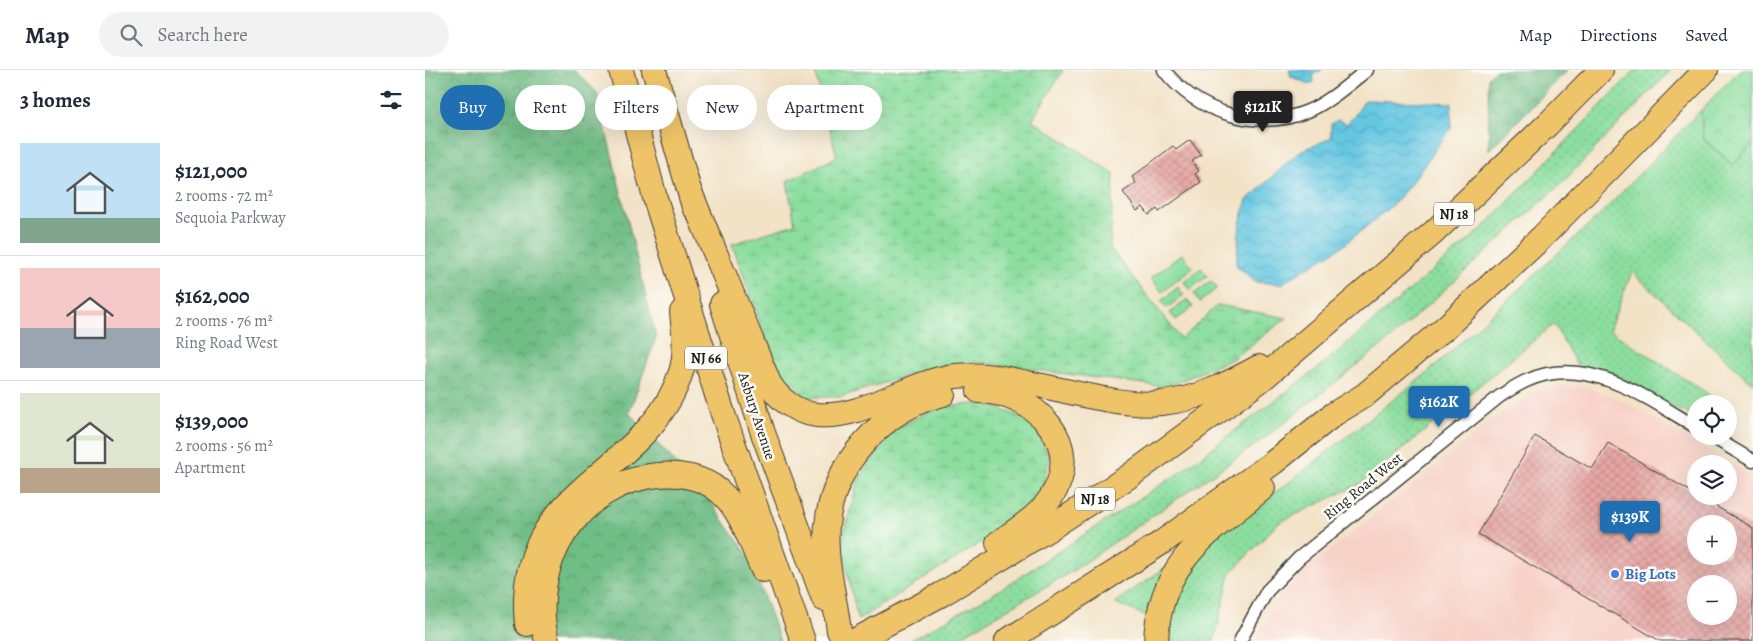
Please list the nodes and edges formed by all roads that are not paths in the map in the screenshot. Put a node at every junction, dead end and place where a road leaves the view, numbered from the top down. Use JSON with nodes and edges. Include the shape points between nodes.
{"nodes":[{"id":1,"x":621,"y":70,"type":"edge"},
{"id":2,"x":654,"y":70,"type":"edge"},
{"id":3,"x":1164,"y":70,"type":"edge"},
{"id":4,"x":1367,"y":70,"type":"edge"},
{"id":5,"x":1601,"y":70,"type":"edge"},
{"id":6,"x":1706,"y":70,"type":"edge"},
{"id":7,"x":690,"y":192,"type":"junction"},
{"id":8,"x":677,"y":270,"type":"junction"},
{"id":9,"x":1299,"y":347,"type":"junction"},
{"id":10,"x":1365,"y":395,"type":"junction"},
{"id":11,"x":1687,"y":422,"type":"edge"},
{"id":12,"x":1726,"y":445,"type":"edge"},
{"id":13,"x":1753,"y":461,"type":"edge"},
{"id":14,"x":854,"y":636,"type":"edge"},
{"id":15,"x":530,"y":641,"type":"edge"},
{"id":16,"x":547,"y":641,"type":"edge"},
{"id":17,"x":801,"y":641,"type":"edge"},
{"id":18,"x":1007,"y":641,"type":"edge"},
{"id":19,"x":1155,"y":641,"type":"edge"},
{"id":20,"x":1240,"y":641,"type":"edge"}],
"edges":[{"from":1,"to":8,"type":"highway","name":"Asbury Avenue","number":"NJ 66"},
{"from":2,"to":7,"type":"highway","name":"Asbury Avenue","number":"NJ 66"},
{"from":3,"to":4,"type":"street","via":[[1184,91],[1209,106],[1233,116],[1255,120],[1284,119],[1309,110],[1340,92]]},
{"from":5,"to":9,"type":"highway","number":"NJ 18","via":[[1453,215]]},
{"from":6,"to":10,"type":"highway","via":[[1528,251],[1447,326]]},
{"from":7,"to":9,"type":"highway","via":[[769,383],[789,405],[806,413],[848,412],[940,379],[968,375],[998,377],[1132,402],[1169,402],[1212,391]]},
{"from":7,"to":14,"type":"highway","name":"Asbury Avenue","number":"NJ 66","via":[[750,397],[787,504],[816,578]]},
{"from":8,"to":15,"type":"highway","via":[[684,355],[682,370],[674,390],[654,420],[565,505],[547,527],[533,557],[526,586],[525,607]]},
{"from":8,"to":17,"type":"highway","name":"Asbury Avenue","number":"NJ 66"},
{"from":9,"to":14,"type":"highway","number":"NJ 18","via":[[1262,379],[1123,480],[942,594]]},
{"from":10,"to":18,"type":"highway","via":[[1334,414],[1274,462],[1161,543]]},
{"from":10,"to":19,"type":"highway","via":[[1342,422],[1191,550],[1177,567],[1163,595]]},
{"from":11,"to":20,"type":"street","name":"Ring Road West","via":[[1622,384],[1589,373],[1558,373],[1527,380],[1500,396],[1299,558],[1267,591]]},
{"from":12,"to":13,"type":"street"},
{"from":14,"to":14,"type":"highway","via":[[828,561],[827,525],[835,492],[864,442],[883,423],[933,396],[985,392],[1009,396],[1028,404],[1047,421],[1059,445],[1060,477],[1051,498],[1029,521]]},
{"from":16,"to":17,"type":"highway","via":[[541,600],[544,579],[564,531],[586,506],[613,489],[645,476],[665,474],[704,481],[729,502]]}]}
